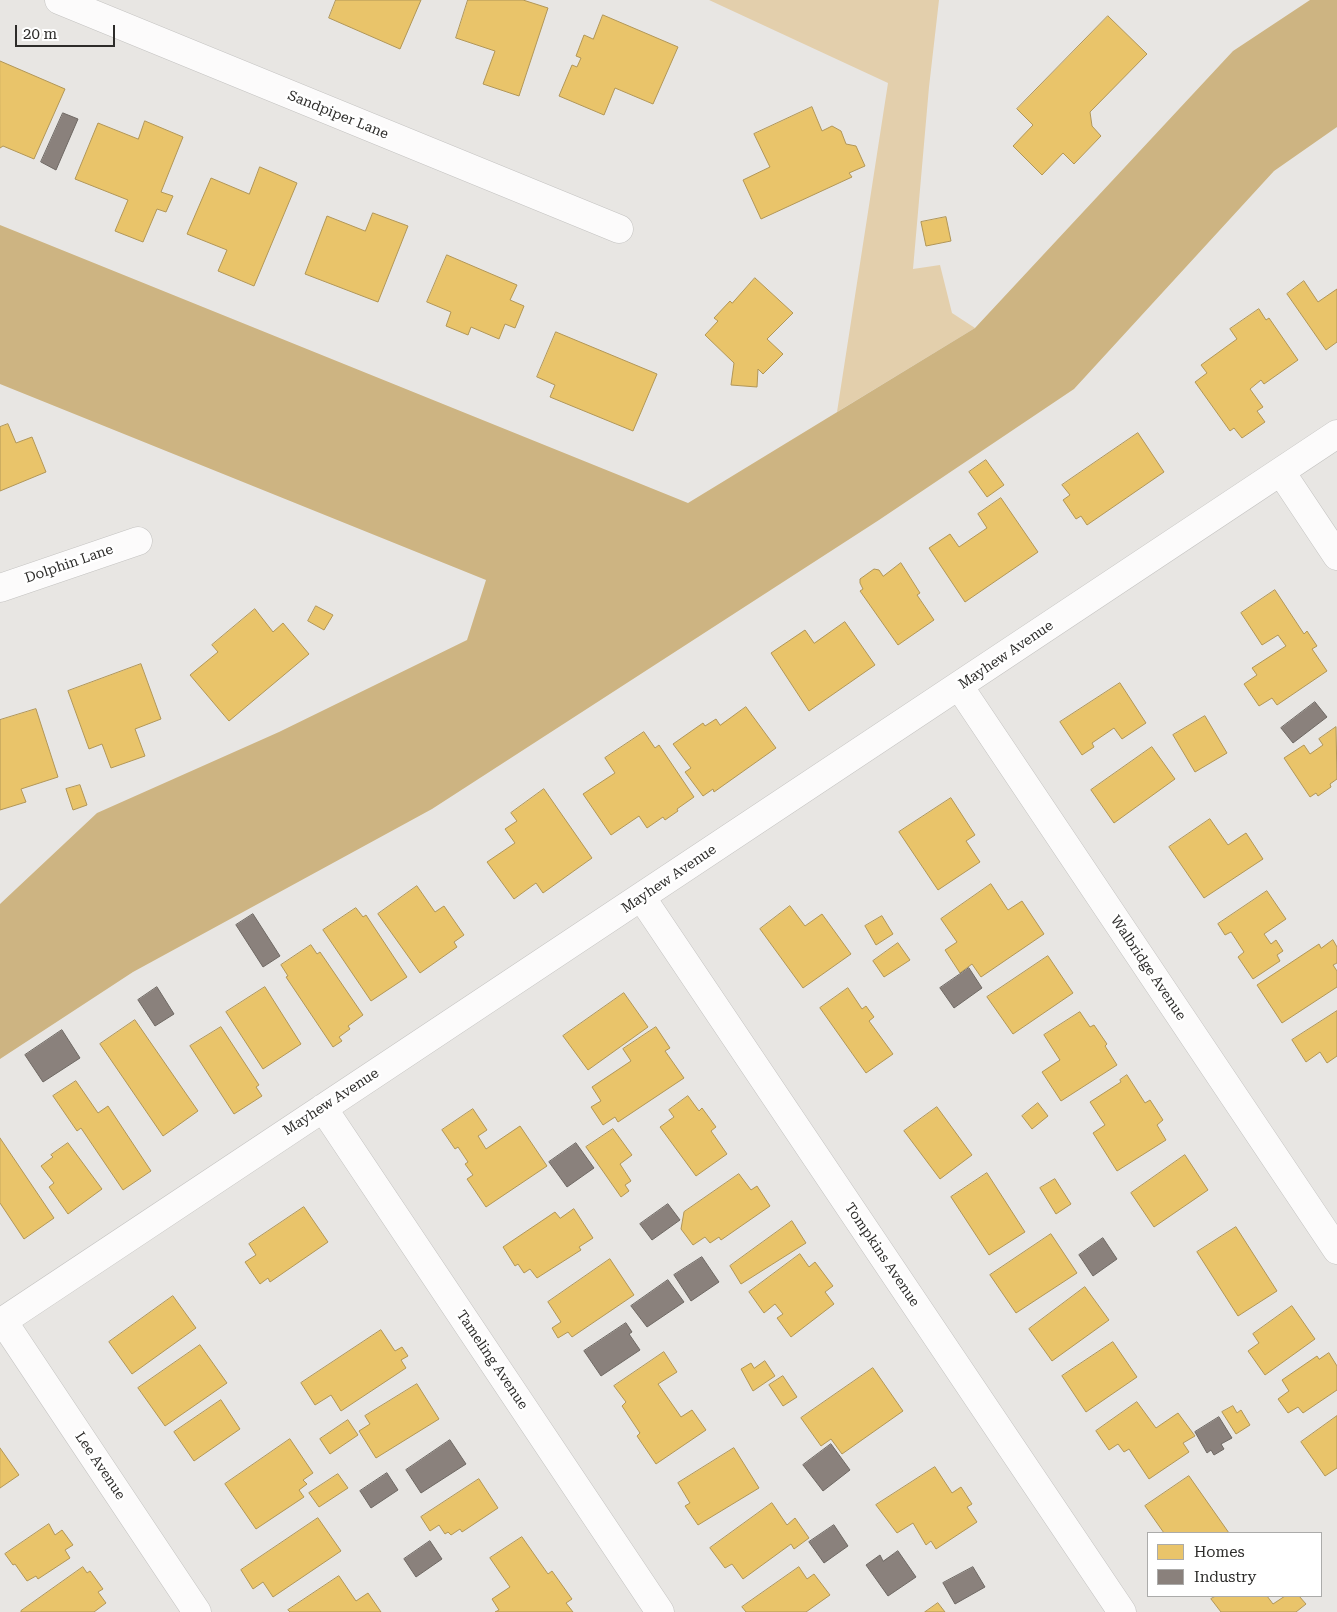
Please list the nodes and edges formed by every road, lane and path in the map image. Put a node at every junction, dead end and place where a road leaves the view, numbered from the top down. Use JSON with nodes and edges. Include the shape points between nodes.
{"nodes":[{"id":1,"x":59,"y":0,"type":"edge"},
{"id":2,"x":619,"y":229,"type":"dead end"},
{"id":3,"x":1337,"y":434,"type":"edge"},
{"id":4,"x":1281,"y":472,"type":"junction"},
{"id":5,"x":138,"y":540,"type":"dead end"},
{"id":6,"x":1337,"y":556,"type":"edge"},
{"id":7,"x":0,"y":588,"type":"edge"},
{"id":8,"x":959,"y":686,"type":"junction"},
{"id":9,"x":642,"y":898,"type":"junction"},
{"id":10,"x":323,"y":1108,"type":"junction"},
{"id":11,"x":1337,"y":1250,"type":"edge"},
{"id":12,"x":1,"y":1322,"type":"edge"},
{"id":13,"x":197,"y":1612,"type":"edge"},
{"id":14,"x":660,"y":1612,"type":"edge"},
{"id":15,"x":1122,"y":1612,"type":"edge"}],
"edges":[{"from":1,"to":2,"type":"street","name":"Sandpiper Lane"},
{"from":3,"to":4,"type":"street","name":"Mayhew Avenue"},
{"from":4,"to":6,"type":"street"},
{"from":4,"to":8,"type":"street","name":"Mayhew Avenue"},
{"from":5,"to":7,"type":"street","name":"Dolphin Lane"},
{"from":8,"to":9,"type":"street","name":"Mayhew Avenue"},
{"from":8,"to":11,"type":"street","name":"Walbridge Avenue"},
{"from":9,"to":10,"type":"street","name":"Mayhew Avenue"},
{"from":9,"to":15,"type":"street","name":"Tompkins Avenue"},
{"from":10,"to":12,"type":"street","name":"Mayhew Avenue"},
{"from":10,"to":14,"type":"street","name":"Tameling Avenue"},
{"from":12,"to":13,"type":"street","name":"Lee Avenue"}]}
